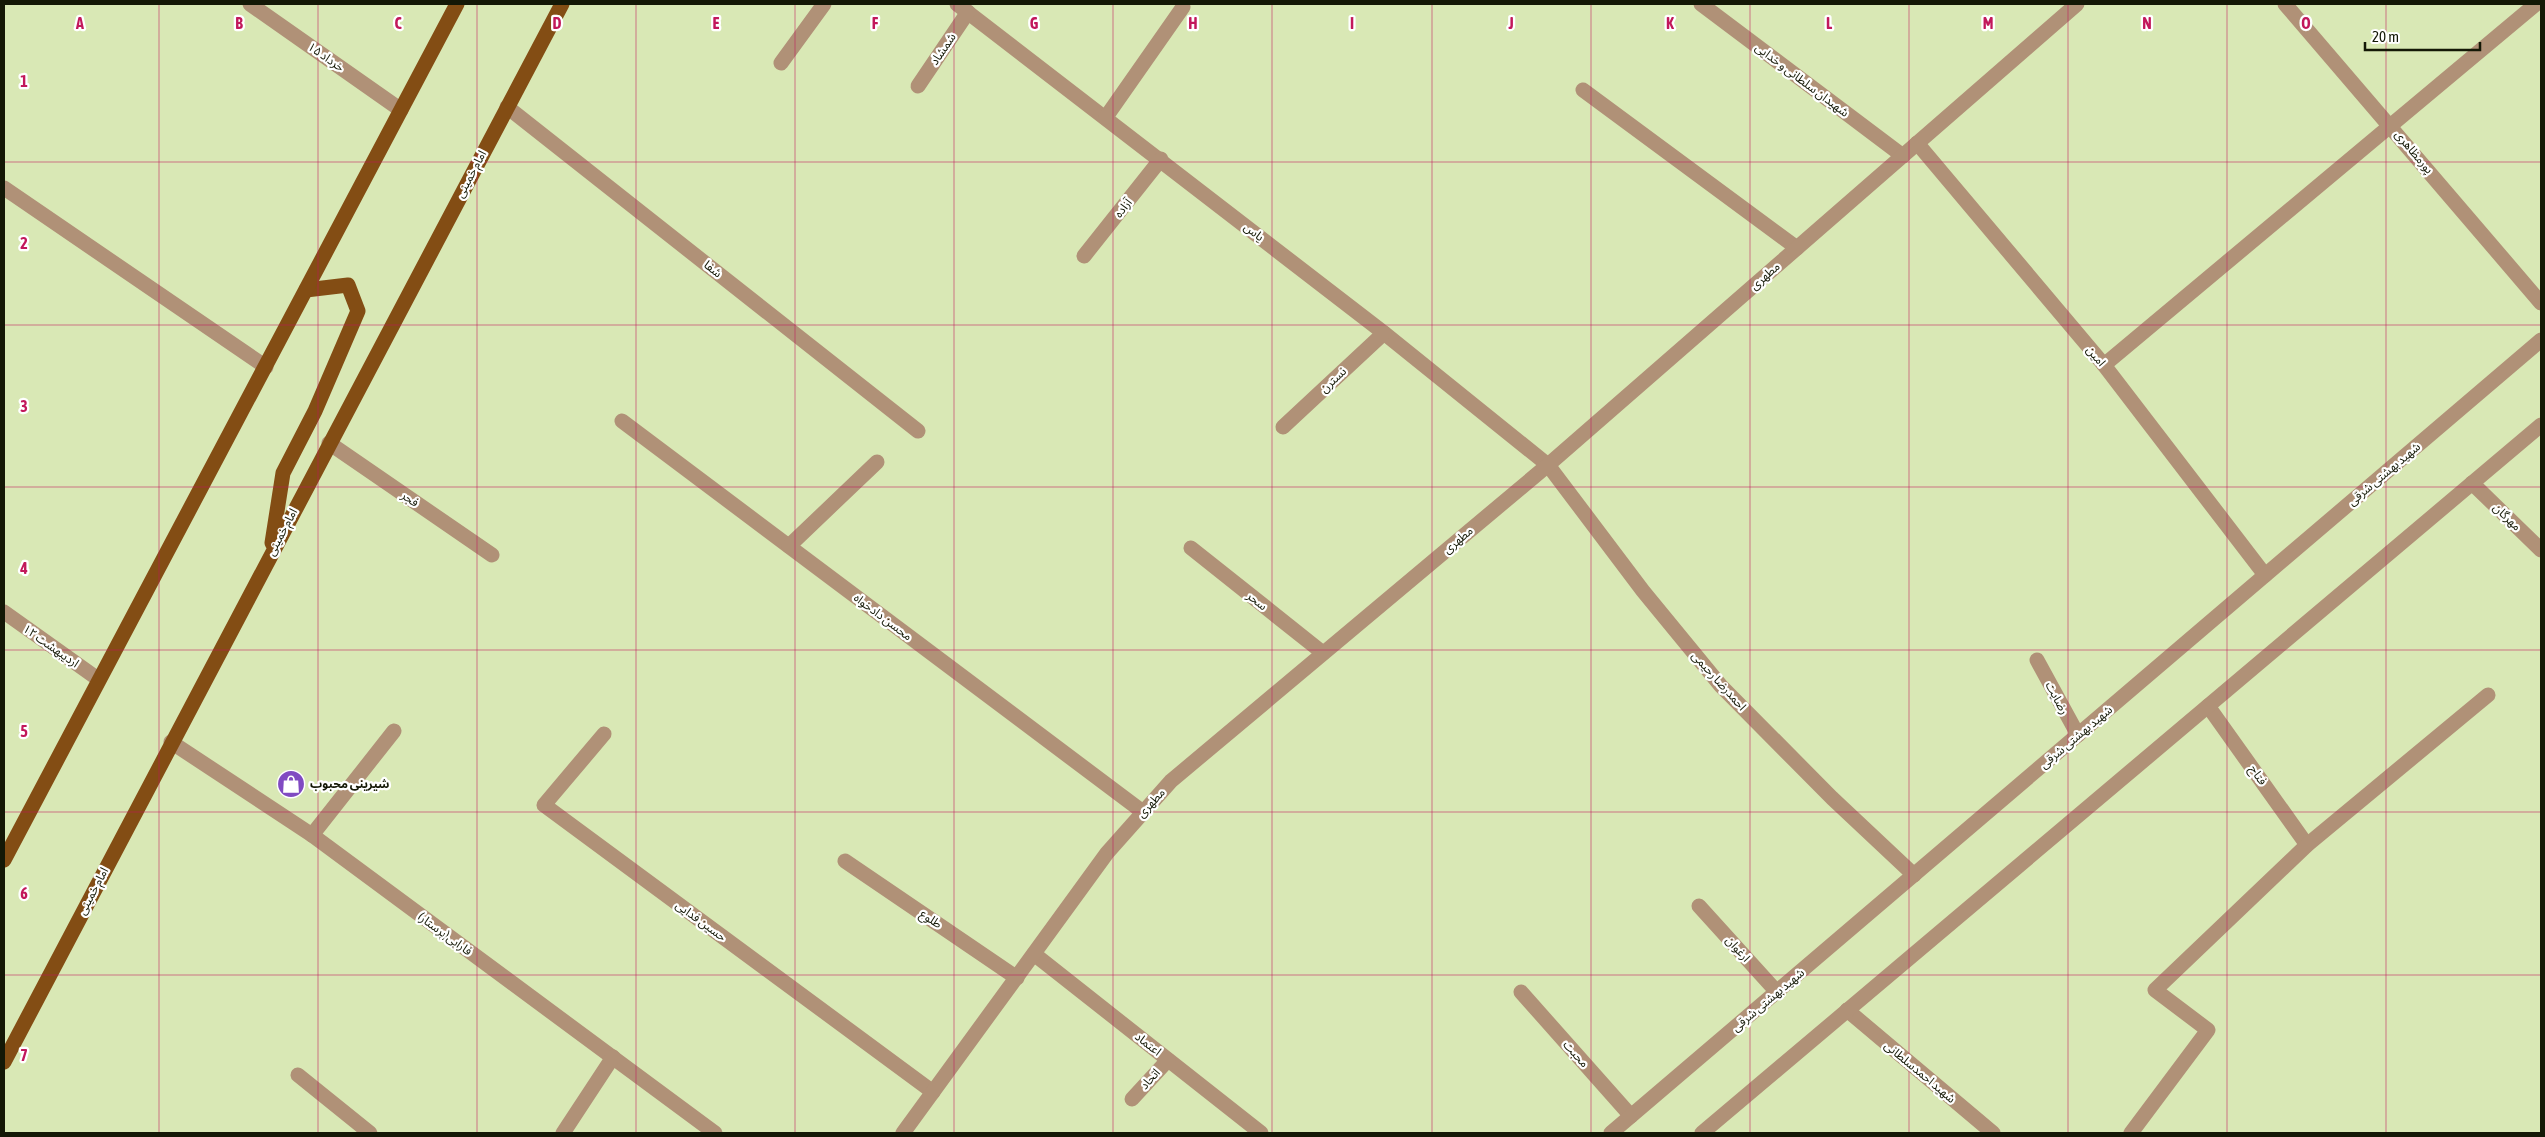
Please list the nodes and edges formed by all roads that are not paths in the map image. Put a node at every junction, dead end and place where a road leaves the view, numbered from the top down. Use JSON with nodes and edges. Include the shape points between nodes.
{"nodes":[{"id":1,"x":250,"y":4,"type":"edge"},
{"id":2,"x":457,"y":4,"type":"edge"},
{"id":3,"x":562,"y":4,"type":"edge"},
{"id":4,"x":824,"y":4,"type":"edge"},
{"id":5,"x":1701,"y":4,"type":"edge"},
{"id":6,"x":2077,"y":4,"type":"edge"},
{"id":7,"x":2285,"y":4,"type":"edge"},
{"id":8,"x":2536,"y":4,"type":"edge"},
{"id":9,"x":1183,"y":7,"type":"dead end"},
{"id":10,"x":962,"y":8,"type":"edge"},
{"id":11,"x":781,"y":63,"type":"dead end"},
{"id":12,"x":918,"y":86,"type":"dead end"},
{"id":13,"x":1584,"y":90,"type":"dead end"},
{"id":14,"x":507,"y":107,"type":"junction"},
{"id":15,"x":401,"y":110,"type":"junction"},
{"id":16,"x":1106,"y":118,"type":"junction"},
{"id":17,"x":2392,"y":125,"type":"junction"},
{"id":18,"x":1917,"y":143,"type":"junction"},
{"id":19,"x":1903,"y":156,"type":"junction"},
{"id":20,"x":1161,"y":159,"type":"junction"},
{"id":21,"x":4,"y":188,"type":"edge"},
{"id":22,"x":1797,"y":248,"type":"junction"},
{"id":23,"x":1084,"y":256,"type":"dead end"},
{"id":24,"x":306,"y":290,"type":"junction"},
{"id":25,"x":2541,"y":303,"type":"edge"},
{"id":26,"x":1384,"y":333,"type":"junction"},
{"id":27,"x":2541,"y":340,"type":"edge"},
{"id":28,"x":2104,"y":365,"type":"junction"},
{"id":29,"x":266,"y":367,"type":"junction"},
{"id":30,"x":622,"y":421,"type":"dead end"},
{"id":31,"x":2541,"y":425,"type":"edge"},
{"id":32,"x":1283,"y":427,"type":"dead end"},
{"id":33,"x":918,"y":431,"type":"dead end"},
{"id":34,"x":329,"y":443,"type":"junction"},
{"id":35,"x":877,"y":462,"type":"dead end"},
{"id":36,"x":1548,"y":465,"type":"junction"},
{"id":37,"x":2472,"y":483,"type":"junction"},
{"id":38,"x":789,"y":546,"type":"junction"},
{"id":39,"x":1191,"y":548,"type":"dead end"},
{"id":40,"x":2541,"y":550,"type":"edge"},
{"id":41,"x":492,"y":555,"type":"dead end"},
{"id":42,"x":270,"y":556,"type":"junction"},
{"id":43,"x":2266,"y":575,"type":"junction"},
{"id":44,"x":4,"y":612,"type":"edge"},
{"id":45,"x":1323,"y":654,"type":"junction"},
{"id":46,"x":2037,"y":660,"type":"dead end"},
{"id":47,"x":98,"y":679,"type":"junction"},
{"id":48,"x":2488,"y":695,"type":"dead end"},
{"id":49,"x":2208,"y":706,"type":"junction"},
{"id":50,"x":394,"y":731,"type":"dead end"},
{"id":51,"x":604,"y":734,"type":"dead end"},
{"id":52,"x":2078,"y":735,"type":"junction"},
{"id":53,"x":171,"y":742,"type":"junction"},
{"id":54,"x":1143,"y":812,"type":"junction"},
{"id":55,"x":312,"y":835,"type":"junction"},
{"id":56,"x":2306,"y":845,"type":"junction"},
{"id":57,"x":4,"y":860,"type":"edge"},
{"id":58,"x":845,"y":861,"type":"dead end"},
{"id":59,"x":1914,"y":875,"type":"junction"},
{"id":60,"x":1699,"y":906,"type":"dead end"},
{"id":61,"x":1034,"y":954,"type":"junction"},
{"id":62,"x":1017,"y":978,"type":"junction"},
{"id":63,"x":1521,"y":992,"type":"dead end"},
{"id":64,"x":1776,"y":992,"type":"junction"},
{"id":65,"x":1847,"y":1010,"type":"junction"},
{"id":66,"x":613,"y":1057,"type":"junction"},
{"id":67,"x":1168,"y":1060,"type":"junction"},
{"id":68,"x":4,"y":1062,"type":"edge"},
{"id":69,"x":298,"y":1075,"type":"dead end"},
{"id":70,"x":933,"y":1092,"type":"junction"},
{"id":71,"x":1132,"y":1099,"type":"dead end"},
{"id":72,"x":1631,"y":1116,"type":"junction"},
{"id":73,"x":370,"y":1133,"type":"edge"},
{"id":74,"x":563,"y":1133,"type":"edge"},
{"id":75,"x":715,"y":1133,"type":"edge"},
{"id":76,"x":903,"y":1133,"type":"edge"},
{"id":77,"x":1261,"y":1133,"type":"edge"},
{"id":78,"x":1611,"y":1133,"type":"edge"},
{"id":79,"x":1702,"y":1133,"type":"edge"},
{"id":80,"x":1992,"y":1133,"type":"edge"},
{"id":81,"x":2131,"y":1133,"type":"edge"}],
"edges":[{"from":1,"to":15,"type":"street","name":"۱۵ خرداد"},
{"from":2,"to":15,"type":"main road"},
{"from":3,"to":14,"type":"main road","name":"امام خمینی"},
{"from":4,"to":11,"type":"street"},
{"from":5,"to":19,"type":"street","name":"شهیدان سلطانی و خدایی"},
{"from":6,"to":18,"type":"street","name":"مطهری"},
{"from":7,"to":17,"type":"street","name":"پورمظاهری"},
{"from":8,"to":17,"type":"street"},
{"from":9,"to":16,"type":"street"},
{"from":10,"to":12,"type":"street","name":"شمشاد"},
{"from":10,"to":16,"type":"street","name":"یاس"},
{"from":13,"to":22,"type":"street"},
{"from":14,"to":33,"type":"street","name":"شفا"},
{"from":14,"to":34,"type":"main road","name":"امام خمینی"},
{"from":15,"to":24,"type":"main road"},
{"from":16,"to":20,"type":"street","name":"یاس"},
{"from":17,"to":25,"type":"street","name":"پورمظاهری"},
{"from":17,"to":28,"type":"street"},
{"from":18,"to":19,"type":"street","name":"مطهری"},
{"from":18,"to":28,"type":"street","name":"امین"},
{"from":19,"to":22,"type":"street","name":"مطهری"},
{"from":20,"to":23,"type":"street","name":"آزاده"},
{"from":20,"to":26,"type":"street","name":"یاس"},
{"from":21,"to":29,"type":"street"},
{"from":22,"to":36,"type":"street","name":"مطهری"},
{"from":24,"to":29,"type":"main road"},
{"from":24,"to":42,"type":"main road","via":[[348,286],[358,311],[315,411],[283,473]]},
{"from":26,"to":32,"type":"street","name":"نسترن"},
{"from":26,"to":36,"type":"street","name":"یاس"},
{"from":27,"to":43,"type":"street","name":"شهید بهشتی شرقی"},
{"from":28,"to":43,"type":"street","name":"امین"},
{"from":29,"to":47,"type":"main road"},
{"from":30,"to":38,"type":"street","name":"محسن دادخواه"},
{"from":31,"to":37,"type":"street"},
{"from":34,"to":41,"type":"street","name":"فجر"},
{"from":34,"to":42,"type":"main road","name":"امام خمینی"},
{"from":35,"to":38,"type":"street"},
{"from":36,"to":45,"type":"street","name":"مطهری"},
{"from":36,"to":59,"type":"street","name":"احمدرضا رحیمی","via":[[1643,591],[1722,686],[1832,798]]},
{"from":37,"to":40,"type":"street","name":"مهرگان"},
{"from":37,"to":49,"type":"street"},
{"from":38,"to":54,"type":"street","name":"محسن دادخواه"},
{"from":39,"to":45,"type":"street","name":"سحر"},
{"from":42,"to":53,"type":"main road","name":"امام خمینی"},
{"from":43,"to":52,"type":"street","name":"شهید بهشتی شرقی"},
{"from":44,"to":47,"type":"street","name":"۱۲ اردیبهشت"},
{"from":45,"to":54,"type":"street","name":"مطهری","via":[[1171,781]]},
{"from":46,"to":52,"type":"street","name":"رضایت"},
{"from":47,"to":57,"type":"main road"},
{"from":48,"to":56,"type":"street"},
{"from":49,"to":56,"type":"street","name":"فتاح"},
{"from":49,"to":65,"type":"street"},
{"from":50,"to":55,"type":"street"},
{"from":51,"to":70,"type":"street","name":"حسین فدایی","via":[[544,805]]},
{"from":52,"to":59,"type":"street","name":"شهید بهشتی شرقی"},
{"from":53,"to":55,"type":"street","name":"(پرستار)فارابی"},
{"from":53,"to":68,"type":"main road","name":"امام خمینی"},
{"from":54,"to":61,"type":"street","name":"مطهری","via":[[1107,853]]},
{"from":55,"to":66,"type":"street","name":"(پرستار)فارابی"},
{"from":56,"to":81,"type":"street","via":[[2155,990],[2208,1030]]},
{"from":58,"to":62,"type":"street","name":"طلوع"},
{"from":59,"to":64,"type":"street","name":"شهید بهشتی شرقی"},
{"from":60,"to":64,"type":"street","name":"ارغوان"},
{"from":61,"to":62,"type":"street","name":"مطهری"},
{"from":61,"to":67,"type":"street","name":"اعتماد"},
{"from":62,"to":70,"type":"street","name":"مطهری"},
{"from":63,"to":72,"type":"street","name":"محبت"},
{"from":64,"to":72,"type":"street","name":"شهید بهشتی شرقی"},
{"from":65,"to":79,"type":"street"},
{"from":65,"to":80,"type":"street","name":"شهید احمدسلطانی"},
{"from":66,"to":74,"type":"street"},
{"from":66,"to":75,"type":"street","name":"(پرستار)فارابی"},
{"from":67,"to":71,"type":"street","name":"اتحاد"},
{"from":67,"to":77,"type":"street","name":"اعتماد"},
{"from":69,"to":73,"type":"street"},
{"from":70,"to":76,"type":"street","name":"مطهری"},
{"from":72,"to":78,"type":"street","name":"شهید بهشتی شرقی"}]}
